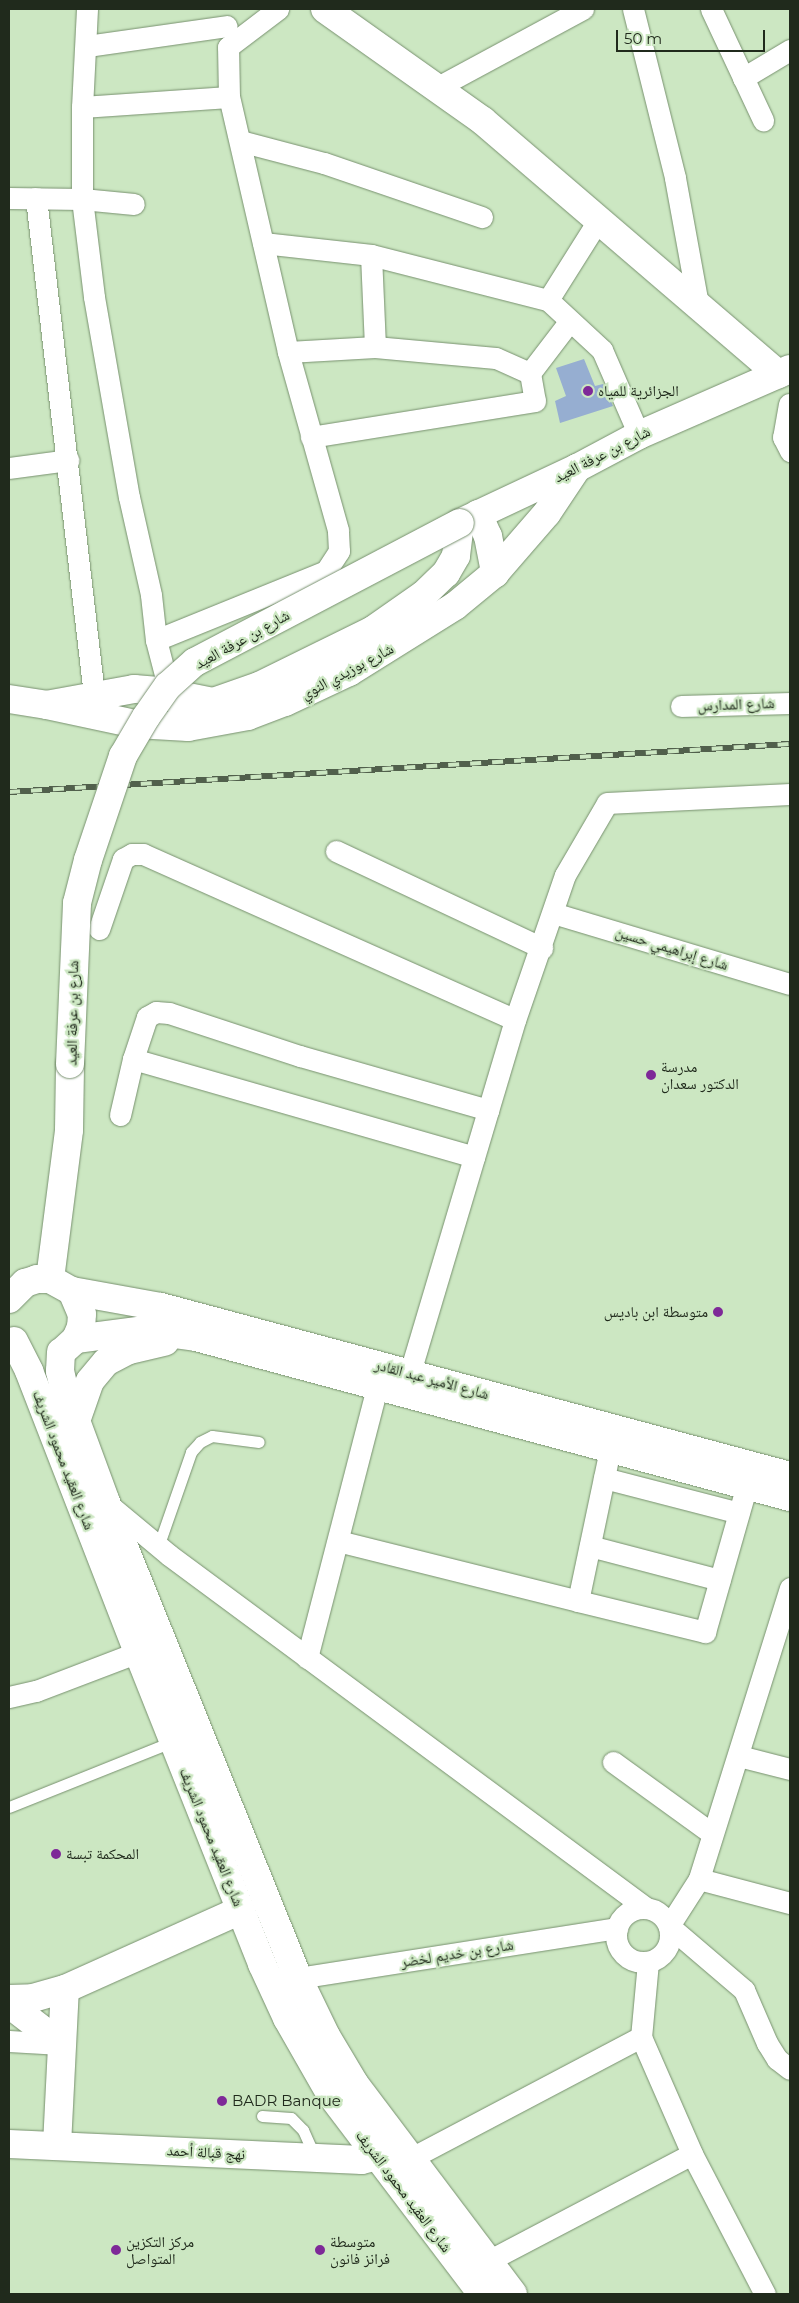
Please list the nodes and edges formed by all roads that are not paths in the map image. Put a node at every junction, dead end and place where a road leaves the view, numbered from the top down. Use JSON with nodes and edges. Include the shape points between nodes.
{"nodes":[{"id":1,"x":87,"y":9,"type":"edge"},
{"id":2,"x":278,"y":9,"type":"edge"},
{"id":3,"x":325,"y":9,"type":"edge"},
{"id":4,"x":583,"y":9,"type":"edge"},
{"id":5,"x":633,"y":9,"type":"edge"},
{"id":6,"x":711,"y":9,"type":"edge"},
{"id":7,"x":226,"y":17,"type":"edge"},
{"id":8,"x":87,"y":46,"type":"junction"},
{"id":9,"x":228,"y":48,"type":"junction"},
{"id":10,"x":790,"y":50,"type":"edge"},
{"id":11,"x":743,"y":78,"type":"junction"},
{"id":12,"x":436,"y":88,"type":"junction"},
{"id":13,"x":229,"y":97,"type":"junction"},
{"id":14,"x":82,"y":107,"type":"junction"},
{"id":15,"x":763,"y":120,"type":"dead end"},
{"id":16,"x":240,"y":141,"type":"junction"},
{"id":17,"x":9,"y":198,"type":"edge"},
{"id":18,"x":36,"y":198,"type":"junction"},
{"id":19,"x":82,"y":198,"type":"junction"},
{"id":20,"x":134,"y":204,"type":"dead end"},
{"id":21,"x":482,"y":217,"type":"dead end"},
{"id":22,"x":599,"y":219,"type":"junction"},
{"id":23,"x":263,"y":243,"type":"junction"},
{"id":24,"x":371,"y":255,"type":"junction"},
{"id":25,"x":548,"y":300,"type":"junction"},
{"id":26,"x":698,"y":304,"type":"junction"},
{"id":27,"x":569,"y":322,"type":"junction"},
{"id":28,"x":375,"y":347,"type":"junction"},
{"id":29,"x":288,"y":352,"type":"junction"},
{"id":30,"x":784,"y":371,"type":"edge"},
{"id":31,"x":530,"y":373,"type":"junction"},
{"id":32,"x":790,"y":404,"type":"edge"},
{"id":33,"x":639,"y":434,"type":"junction"},
{"id":34,"x":311,"y":437,"type":"junction"},
{"id":35,"x":790,"y":451,"type":"edge"},
{"id":36,"x":68,"y":460,"type":"junction"},
{"id":37,"x":9,"y":468,"type":"edge"},
{"id":38,"x":577,"y":468,"type":"junction"},
{"id":39,"x":469,"y":519,"type":"junction"},
{"id":40,"x":495,"y":573,"type":"junction"},
{"id":41,"x":156,"y":640,"type":"junction"},
{"id":42,"x":170,"y":694,"type":"junction"},
{"id":43,"x":94,"y":695,"type":"junction"},
{"id":44,"x":9,"y":698,"type":"edge"},
{"id":45,"x":790,"y":703,"type":"edge"},
{"id":46,"x":48,"y":705,"type":"junction"},
{"id":47,"x":681,"y":706,"type":"dead end"},
{"id":48,"x":188,"y":727,"type":"junction"},
{"id":49,"x":790,"y":794,"type":"edge"},
{"id":50,"x":336,"y":851,"type":"dead end"},
{"id":51,"x":553,"y":913,"type":"junction"},
{"id":52,"x":99,"y":929,"type":"dead end"},
{"id":53,"x":542,"y":948,"type":"junction"},
{"id":54,"x":790,"y":984,"type":"edge"},
{"id":55,"x":515,"y":1020,"type":"junction"},
{"id":56,"x":133,"y":1059,"type":"junction"},
{"id":57,"x":488,"y":1110,"type":"junction"},
{"id":58,"x":120,"y":1115,"type":"dead end"},
{"id":59,"x":474,"y":1157,"type":"junction"},
{"id":60,"x":9,"y":1268,"type":"edge"},
{"id":61,"x":53,"y":1283,"type":"junction"},
{"id":62,"x":9,"y":1299,"type":"edge"},
{"id":63,"x":11,"y":1337,"type":"edge"},
{"id":64,"x":196,"y":1337,"type":"junction"},
{"id":65,"x":68,"y":1345,"type":"junction"},
{"id":66,"x":380,"y":1376,"type":"junction"},
{"id":67,"x":406,"y":1384,"type":"junction"},
{"id":68,"x":76,"y":1421,"type":"junction"},
{"id":69,"x":259,"y":1442,"type":"dead end"},
{"id":70,"x":610,"y":1449,"type":"junction"},
{"id":71,"x":790,"y":1476,"type":"edge"},
{"id":72,"x":604,"y":1478,"type":"junction"},
{"id":73,"x":747,"y":1485,"type":"junction"},
{"id":74,"x":790,"y":1497,"type":"edge"},
{"id":75,"x":106,"y":1502,"type":"junction"},
{"id":76,"x":739,"y":1513,"type":"junction"},
{"id":77,"x":338,"y":1541,"type":"junction"},
{"id":78,"x":590,"y":1546,"type":"junction"},
{"id":79,"x":158,"y":1547,"type":"junction"},
{"id":80,"x":720,"y":1580,"type":"junction"},
{"id":81,"x":790,"y":1588,"type":"edge"},
{"id":82,"x":578,"y":1601,"type":"junction"},
{"id":83,"x":138,"y":1652,"type":"junction"},
{"id":84,"x":307,"y":1658,"type":"junction"},
{"id":85,"x":9,"y":1697,"type":"edge"},
{"id":86,"x":174,"y":1742,"type":"junction"},
{"id":87,"x":739,"y":1756,"type":"junction"},
{"id":88,"x":613,"y":1762,"type":"dead end"},
{"id":89,"x":790,"y":1769,"type":"edge"},
{"id":90,"x":9,"y":1808,"type":"edge"},
{"id":91,"x":711,"y":1833,"type":"junction"},
{"id":92,"x":699,"y":1879,"type":"junction"},
{"id":93,"x":790,"y":1903,"type":"edge"},
{"id":94,"x":646,"y":1908,"type":"junction"},
{"id":95,"x":241,"y":1910,"type":"junction"},
{"id":96,"x":669,"y":1926,"type":"junction"},
{"id":97,"x":616,"y":1928,"type":"junction"},
{"id":98,"x":648,"y":1962,"type":"junction"},
{"id":99,"x":298,"y":1978,"type":"junction"},
{"id":100,"x":65,"y":1989,"type":"junction"},
{"id":101,"x":9,"y":1999,"type":"edge"},
{"id":102,"x":9,"y":2004,"type":"edge"},
{"id":103,"x":641,"y":2038,"type":"junction"},
{"id":104,"x":9,"y":2041,"type":"edge"},
{"id":105,"x":61,"y":2044,"type":"junction"},
{"id":106,"x":790,"y":2069,"type":"edge"},
{"id":107,"x":262,"y":2116,"type":"dead end"},
{"id":108,"x":9,"y":2144,"type":"edge"},
{"id":109,"x":57,"y":2145,"type":"junction"},
{"id":110,"x":692,"y":2154,"type":"junction"},
{"id":111,"x":393,"y":2156,"type":"junction"},
{"id":112,"x":315,"y":2158,"type":"junction"},
{"id":113,"x":488,"y":2261,"type":"junction"},
{"id":114,"x":482,"y":2294,"type":"edge"},
{"id":115,"x":514,"y":2294,"type":"edge"},
{"id":116,"x":765,"y":2294,"type":"edge"}],
"edges":[{"from":1,"to":8,"type":"street"},
{"from":2,"to":9,"type":"street"},
{"from":3,"to":12,"type":"main road"},
{"from":4,"to":12,"type":"street"},
{"from":5,"to":26,"type":"street","via":[[675,178]]},
{"from":6,"to":11,"type":"street"},
{"from":7,"to":8,"type":"street"},
{"from":7,"to":9,"type":"street"},
{"from":8,"to":14,"type":"street"},
{"from":9,"to":13,"type":"street"},
{"from":10,"to":11,"type":"street"},
{"from":11,"to":15,"type":"street"},
{"from":12,"to":22,"type":"main road","via":[[484,121]]},
{"from":13,"to":14,"type":"street"},
{"from":13,"to":16,"type":"street"},
{"from":14,"to":19,"type":"street"},
{"from":16,"to":21,"type":"street","via":[[324,163]]},
{"from":16,"to":23,"type":"street"},
{"from":17,"to":18,"type":"street"},
{"from":18,"to":19,"type":"street"},
{"from":18,"to":36,"type":"street"},
{"from":19,"to":20,"type":"street"},
{"from":19,"to":41,"type":"street","via":[[94,297],[129,497],[151,595]]},
{"from":22,"to":25,"type":"street"},
{"from":22,"to":26,"type":"main road"},
{"from":23,"to":24,"type":"street"},
{"from":23,"to":29,"type":"street"},
{"from":24,"to":25,"type":"street"},
{"from":24,"to":28,"type":"street"},
{"from":25,"to":27,"type":"street"},
{"from":26,"to":30,"type":"main road"},
{"from":27,"to":31,"type":"street"},
{"from":27,"to":33,"type":"street","via":[[602,350]]},
{"from":28,"to":29,"type":"street"},
{"from":28,"to":31,"type":"street","via":[[496,358]]},
{"from":29,"to":34,"type":"street"},
{"from":30,"to":32,"type":"street"},
{"from":30,"to":33,"type":"main road","name":"شارع بن عرفة العيد"},
{"from":31,"to":34,"type":"street","via":[[535,401]]},
{"from":32,"to":35,"type":"street","via":[[783,437]]},
{"from":33,"to":38,"type":"main road","name":"شارع بن عرفة العيد"},
{"from":34,"to":41,"type":"street","via":[[338,530],[339,551],[326,571]]},
{"from":36,"to":37,"type":"street"},
{"from":36,"to":43,"type":"street"},
{"from":38,"to":39,"type":"main road","name":"شارع بن عرفة العيد"},
{"from":38,"to":40,"type":"main road","name":"شارع بوزيدي النوي","via":[[548,513]]},
{"from":39,"to":40,"type":"main road","via":[[488,536]]},
{"from":39,"to":42,"type":"main road","name":"شارع بوزيدي النوي","via":[[456,556],[446,573],[373,630],[232,698],[214,702]]},
{"from":39,"to":61,"type":"main road","name":"شارع بن عرفة العيد","bridge":true,"via":[[195,662],[168,686],[124,756],[88,860],[77,903],[69,1130]]},
{"from":40,"to":48,"type":"main road","name":"شارع بوزيدي النوي","via":[[414,634],[349,672],[248,716]]},
{"from":41,"to":42,"type":"street"},
{"from":42,"to":43,"type":"main road","name":"شارع بوزيدي النوي","via":[[134,689]]},
{"from":42,"to":48,"type":"street"},
{"from":43,"to":46,"type":"main road","name":"شارع بوزيدي النوي"},
{"from":44,"to":46,"type":"main road","name":"شارع بوزيدي النوي"},
{"from":45,"to":47,"type":"street","name":"شارع المدارس"},
{"from":46,"to":48,"type":"main road","name":"شارع بوزيدي النوي","via":[[136,724]]},
{"from":49,"to":51,"type":"street","via":[[607,803],[565,875]]},
{"from":50,"to":53,"type":"street"},
{"from":51,"to":53,"type":"street"},
{"from":51,"to":54,"type":"street","name":"شارع إبراهيمي حسين"},
{"from":52,"to":55,"type":"street","via":[[123,859],[132,854],[143,854]]},
{"from":53,"to":55,"type":"street"},
{"from":55,"to":57,"type":"street"},
{"from":56,"to":57,"type":"street","via":[[148,1017],[156,1012],[169,1013],[300,1056]]},
{"from":56,"to":58,"type":"street"},
{"from":56,"to":59,"type":"street"},
{"from":57,"to":59,"type":"street"},
{"from":59,"to":67,"type":"street"},
{"from":60,"to":61,"type":"main road","name":"شارع الأمير عبد القادر"},
{"from":61,"to":62,"type":"main road","via":[[25,1283]]},
{"from":61,"to":65,"type":"main road","name":"شارع العقيد محمود الشريف","via":[[82,1314]]},
{"from":61,"to":66,"type":"main road","name":"شارع الأمير عبد القادر","via":[[161,1307]]},
{"from":63,"to":65,"type":"main road","name":"شارع الأمير عبد القادر","via":[[30,1354],[42,1357]]},
{"from":63,"to":83,"type":"main road","name":"شارع العقيد محمود الشريف","via":[[29,1371]]},
{"from":64,"to":65,"type":"main road","name":"شارع الأمير عبد القادر","via":[[145,1330]]},
{"from":64,"to":66,"type":"main road","name":"شارع الأمير عبد القادر"},
{"from":64,"to":68,"type":"main road","via":[[129,1350],[106,1362],[90,1381]]},
{"from":65,"to":68,"type":"main road","name":"شارع العقيد محمود الشريف","via":[[60,1370]]},
{"from":66,"to":67,"type":"main road","name":"شارع الأمير عبد القادر"},
{"from":66,"to":77,"type":"street"},
{"from":67,"to":70,"type":"main road","name":"شارع الأمير عبد القادر"},
{"from":67,"to":71,"type":"main road","name":"شارع الأمير عبد القادر"},
{"from":68,"to":75,"type":"main road","name":"شارع العقيد محمود الشريف"},
{"from":69,"to":79,"type":"lane","via":[[212,1436],[200,1442],[191,1452]]},
{"from":70,"to":72,"type":"street"},
{"from":70,"to":73,"type":"main road","name":"شارع الأمير عبد القادر"},
{"from":72,"to":76,"type":"street"},
{"from":72,"to":78,"type":"street"},
{"from":73,"to":74,"type":"main road","name":"شارع الأمير عبد القادر"},
{"from":73,"to":76,"type":"street"},
{"from":75,"to":79,"type":"street"},
{"from":75,"to":99,"type":"main road","name":"شارع العقيد محمود الشريف"},
{"from":76,"to":80,"type":"street"},
{"from":77,"to":82,"type":"street"},
{"from":77,"to":84,"type":"street"},
{"from":78,"to":80,"type":"street"},
{"from":78,"to":82,"type":"street"},
{"from":79,"to":84,"type":"street"},
{"from":80,"to":82,"type":"street","via":[[705,1632]]},
{"from":81,"to":87,"type":"street"},
{"from":83,"to":85,"type":"street","via":[[36,1691]]},
{"from":83,"to":86,"type":"main road","name":"شارع العقيد محمود الشريف"},
{"from":84,"to":94,"type":"street"},
{"from":86,"to":90,"type":"lane"},
{"from":86,"to":95,"type":"main road","name":"شارع العقيد محمود الشريف"},
{"from":87,"to":89,"type":"street"},
{"from":87,"to":91,"type":"street"},
{"from":88,"to":91,"type":"street"},
{"from":91,"to":92,"type":"street"},
{"from":92,"to":93,"type":"street"},
{"from":92,"to":96,"type":"street"},
{"from":94,"to":96,"type":"street","via":[[660,1914]]},
{"from":94,"to":97,"type":"street","via":[[624,1915]]},
{"from":95,"to":100,"type":"main road"},
{"from":95,"to":111,"type":"main road","name":"شارع العقيد محمود الشريف","via":[[262,1964],[302,2047],[331,2095]]},
{"from":96,"to":98,"type":"street","via":[[669,1944],[657,1959]]},
{"from":96,"to":106,"type":"street","via":[[744,1990],[767,2043],[777,2059]]},
{"from":97,"to":98,"type":"street","via":[[623,1954],[639,1963]]},
{"from":97,"to":99,"type":"street","name":"شارع بن خديم لخضر"},
{"from":98,"to":103,"type":"street"},
{"from":99,"to":111,"type":"main road","name":"شارع العقيد محمود الشريف"},
{"from":100,"to":101,"type":"main road","via":[[33,1998]]},
{"from":100,"to":105,"type":"main road"},
{"from":102,"to":105,"type":"main road"},
{"from":103,"to":110,"type":"street"},
{"from":103,"to":111,"type":"street"},
{"from":104,"to":105,"type":"street"},
{"from":105,"to":109,"type":"main road"},
{"from":107,"to":112,"type":"lane","via":[[291,2118],[303,2130]]},
{"from":108,"to":109,"type":"main road","name":"نهج قبالة أحمد"},
{"from":109,"to":112,"type":"main road","name":"نهج قبالة أحمد"},
{"from":110,"to":113,"type":"street"},
{"from":110,"to":116,"type":"street"},
{"from":111,"to":112,"type":"main road","name":"نهج قبالة أحمد","via":[[362,2160]]},
{"from":111,"to":113,"type":"main road","name":"شارع العقيد محمود الشريف"},
{"from":111,"to":114,"type":"main road","name":"شارع العقيد محمود الشريف"},
{"from":113,"to":115,"type":"main road","name":"شارع العقيد محمود الشريف"}]}
